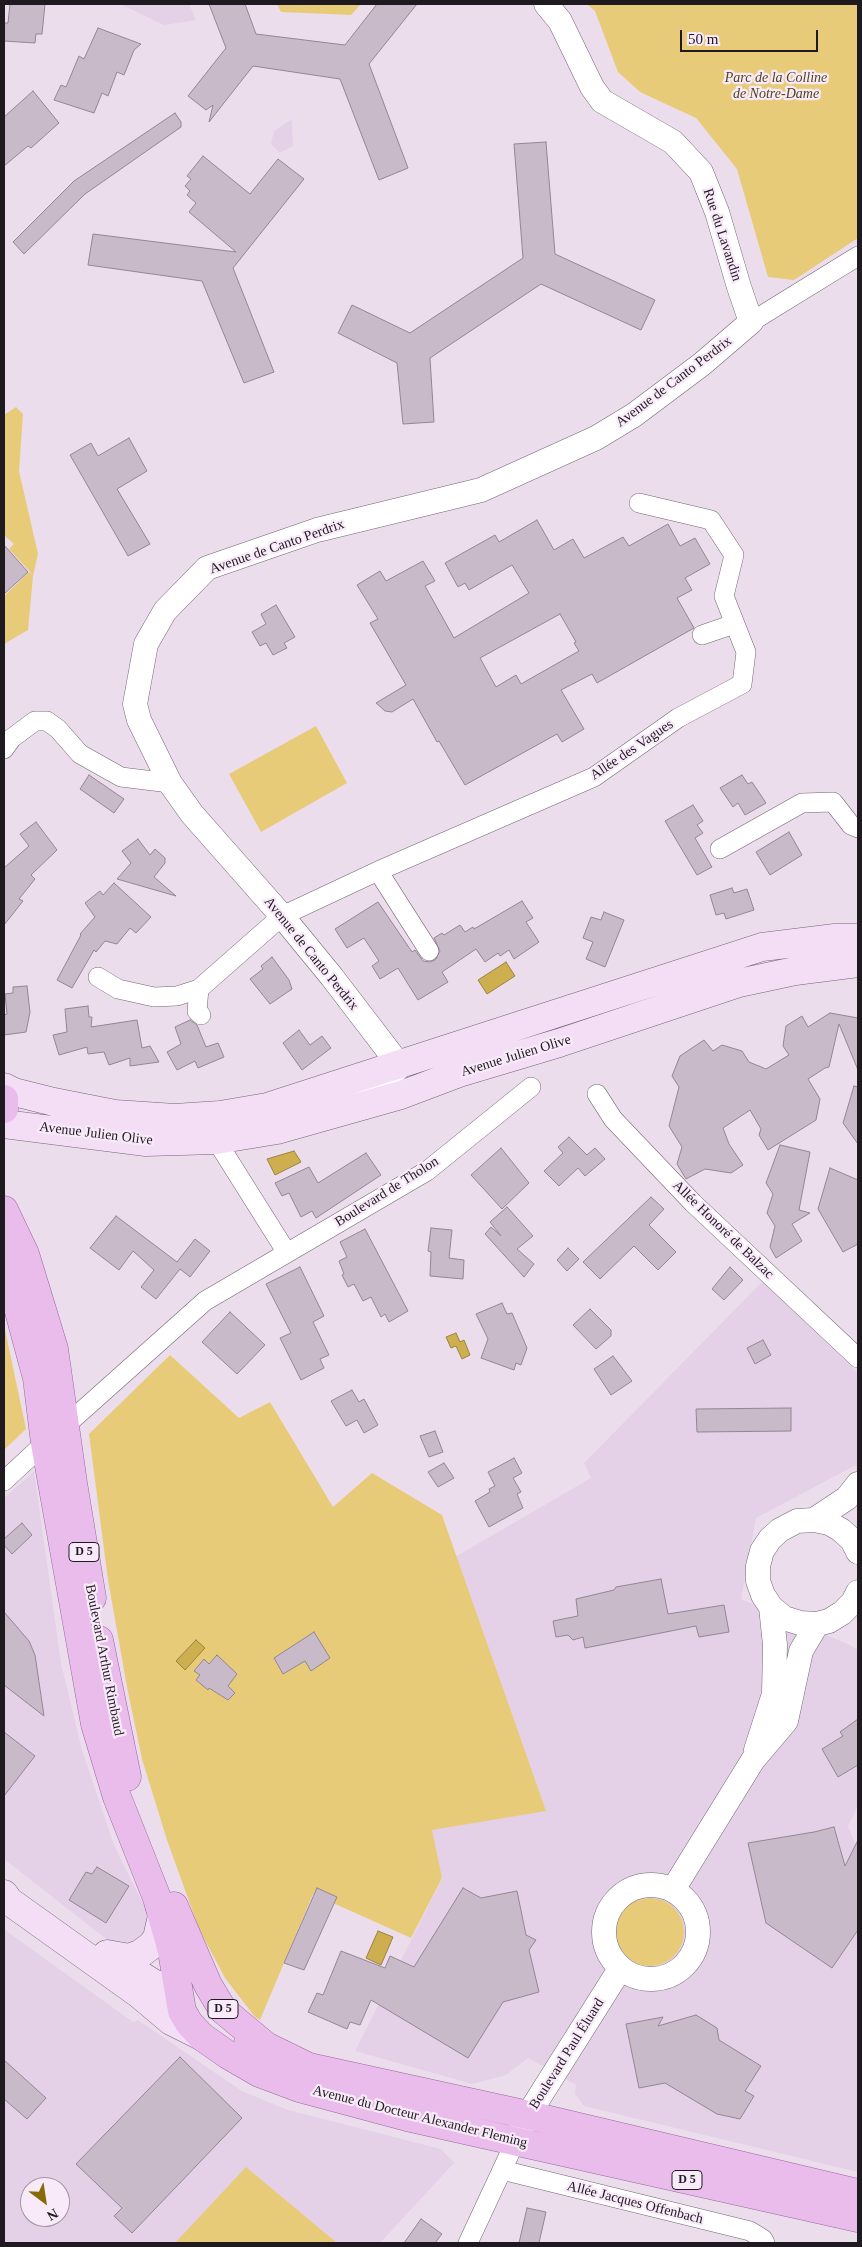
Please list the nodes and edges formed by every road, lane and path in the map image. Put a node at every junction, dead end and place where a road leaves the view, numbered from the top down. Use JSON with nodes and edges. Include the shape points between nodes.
{"nodes":[{"id":1,"x":546,"y":4,"type":"edge"},
{"id":2,"x":858,"y":256,"type":"edge"},
{"id":3,"x":751,"y":322,"type":"junction"},
{"id":4,"x":639,"y":503,"type":"dead end"},
{"id":5,"x":734,"y":624,"type":"junction"},
{"id":6,"x":702,"y":635,"type":"dead end"},
{"id":7,"x":4,"y":749,"type":"edge"},
{"id":8,"x":170,"y":783,"type":"junction"},
{"id":9,"x":858,"y":828,"type":"edge"},
{"id":10,"x":720,"y":849,"type":"dead end"},
{"id":11,"x":378,"y":871,"type":"junction"},
{"id":12,"x":282,"y":916,"type":"junction"},
{"id":13,"x":858,"y":938,"type":"edge"},
{"id":14,"x":430,"y":951,"type":"dead end"},
{"id":15,"x":858,"y":954,"type":"edge"},
{"id":16,"x":858,"y":963,"type":"edge"},
{"id":17,"x":98,"y":976,"type":"dead end"},
{"id":18,"x":754,"y":980,"type":"junction"},
{"id":19,"x":199,"y":989,"type":"junction"},
{"id":20,"x":201,"y":1016,"type":"dead end"},
{"id":21,"x":400,"y":1066,"type":"junction"},
{"id":22,"x":4,"y":1086,"type":"edge"},
{"id":23,"x":530,"y":1088,"type":"dead end"},
{"id":24,"x":597,"y":1094,"type":"dead end"},
{"id":25,"x":4,"y":1099,"type":"edge"},
{"id":26,"x":4,"y":1109,"type":"edge"},
{"id":27,"x":4,"y":1124,"type":"edge"},
{"id":28,"x":277,"y":1130,"type":"junction"},
{"id":29,"x":216,"y":1140,"type":"junction"},
{"id":30,"x":4,"y":1210,"type":"edge"},
{"id":31,"x":286,"y":1253,"type":"junction"},
{"id":32,"x":4,"y":1256,"type":"edge"},
{"id":33,"x":858,"y":1358,"type":"edge"},
{"id":34,"x":65,"y":1426,"type":"junction"},
{"id":35,"x":45,"y":1443,"type":"junction"},
{"id":36,"x":4,"y":1481,"type":"edge"},
{"id":37,"x":858,"y":1484,"type":"edge"},
{"id":38,"x":814,"y":1520,"type":"junction"},
{"id":39,"x":858,"y":1552,"type":"edge"},
{"id":40,"x":858,"y":1592,"type":"edge"},
{"id":41,"x":771,"y":1607,"type":"junction"},
{"id":42,"x":817,"y":1624,"type":"junction"},
{"id":43,"x":753,"y":1760,"type":"junction"},
{"id":44,"x":4,"y":1883,"type":"edge"},
{"id":45,"x":674,"y":1888,"type":"junction"},
{"id":46,"x":4,"y":1894,"type":"edge"},
{"id":47,"x":162,"y":1916,"type":"junction"},
{"id":48,"x":107,"y":1954,"type":"junction"},
{"id":49,"x":196,"y":1959,"type":"junction"},
{"id":50,"x":620,"y":1969,"type":"junction"},
{"id":51,"x":178,"y":1993,"type":"junction"},
{"id":52,"x":139,"y":1994,"type":"junction"},
{"id":53,"x":201,"y":2036,"type":"junction"},
{"id":54,"x":266,"y":2046,"type":"junction"},
{"id":55,"x":528,"y":2115,"type":"junction"},
{"id":56,"x":516,"y":2140,"type":"junction"},
{"id":57,"x":502,"y":2170,"type":"junction"},
{"id":58,"x":858,"y":2193,"type":"edge"},
{"id":59,"x":858,"y":2218,"type":"edge"},
{"id":60,"x":468,"y":2243,"type":"edge"},
{"id":61,"x":765,"y":2243,"type":"edge"}],
"edges":[{"from":1,"to":3,"type":"street","name":"Rue du Lavandin","via":[[560,20],[602,101],[673,142],[701,172],[717,212]]},
{"from":2,"to":3,"type":"street"},
{"from":3,"to":8,"type":"street","name":"Avenue de Canto Perdrix","via":[[634,416],[596,438],[480,490],[318,530],[207,568],[165,611],[146,644],[135,704]]},
{"from":4,"to":5,"type":"street","name":"Allée des Vagues","via":[[711,520],[734,555],[724,596]]},
{"from":5,"to":6,"type":"street"},
{"from":5,"to":11,"type":"street","name":"Allée des Vagues","via":[[746,652],[742,684],[678,718],[594,777]]},
{"from":7,"to":8,"type":"street","via":[[12,738],[35,721],[47,721],[80,754],[121,777]]},
{"from":8,"to":12,"type":"street","name":"Avenue de Canto Perdrix","via":[[192,814]]},
{"from":9,"to":10,"type":"street","via":[[851,825],[833,802],[802,803]]},
{"from":11,"to":12,"type":"street","name":"Allée des Vagues"},
{"from":11,"to":14,"type":"street"},
{"from":12,"to":19,"type":"street","name":"Allée des Vagues"},
{"from":12,"to":21,"type":"street","name":"Avenue de Canto Perdrix"},
{"from":13,"to":21,"type":"main road","name":"Avenue Julien Olive","via":[[762,947],[461,1043]]},
{"from":15,"to":18,"type":"street","name":"Avenue Julien Olive","via":[[834,956]]},
{"from":16,"to":18,"type":"main road","name":"Avenue Julien Olive"},
{"from":17,"to":19,"type":"street","name":"Allée des Vagues","via":[[118,989],[154,997],[177,996]]},
{"from":18,"to":28,"type":"main road","name":"Avenue Julien Olive","via":[[462,1072],[401,1095]]},
{"from":19,"to":20,"type":"street","via":[[197,1011]]},
{"from":21,"to":22,"type":"main road","name":"Avenue Julien Olive","via":[[267,1107],[220,1116],[175,1118],[115,1114],[14,1092]]},
{"from":21,"to":28,"type":"street","name":"Avenue Julien Olive","via":[[386,1080],[311,1110]]},
{"from":23,"to":31,"type":"street","name":"Boulevard de Tholon","via":[[427,1171]]},
{"from":24,"to":33,"type":"street","name":"Allée Honoré de Balzac","via":[[613,1119],[693,1203]]},
{"from":25,"to":26,"type":"main road"},
{"from":27,"to":29,"type":"main road","name":"Avenue Julien Olive","via":[[146,1142]]},
{"from":28,"to":29,"type":"main road","name":"Avenue Julien Olive"},
{"from":29,"to":31,"type":"street"},
{"from":30,"to":34,"type":"main road","name":"Boulevard Arthur Rimbaud","number":"D 5","via":[[25,1254],[54,1349]]},
{"from":31,"to":34,"type":"street","name":"Boulevard de Tholon","via":[[205,1301]]},
{"from":32,"to":35,"type":"main road","name":"Boulevard Arthur Rimbaud","number":"D 5","via":[[37,1378]]},
{"from":34,"to":49,"type":"main road","name":"Boulevard Arthur Rimbaud","number":"D 5","via":[[98,1639],[130,1788]]},
{"from":35,"to":36,"type":"street"},
{"from":35,"to":47,"type":"main road","name":"Boulevard Arthur Rimbaud","number":"D 5","via":[[95,1724],[117,1798]]},
{"from":37,"to":38,"type":"street","via":[[847,1498]]},
{"from":38,"to":39,"type":"street","via":[[841,1530],[852,1540]]},
{"from":38,"to":41,"type":"street","via":[[797,1521],[780,1530],[762,1551],[758,1581]]},
{"from":40,"to":42,"type":"street","via":[[842,1614]]},
{"from":41,"to":42,"type":"street","via":[[792,1621]]},
{"from":41,"to":43,"type":"street","via":[[775,1646],[774,1694]]},
{"from":42,"to":43,"type":"street","via":[[801,1651],[786,1720]]},
{"from":43,"to":45,"type":"street"},
{"from":44,"to":48,"type":"main road"},
{"from":45,"to":50,"type":"street","via":[[639,1886],[626,1891],[614,1902],[606,1915],[603,1929],[606,1949]]},
{"from":45,"to":50,"type":"street","via":[[689,1902],[696,1916],[699,1934],[693,1957],[676,1972],[658,1979],[641,1979]]},
{"from":46,"to":52,"type":"main road","name":"Avenue du Docteur Alexander Fleming"},
{"from":47,"to":48,"type":"main road","via":[[157,1938],[140,1954],[129,1958]]},
{"from":47,"to":51,"type":"main road","name":"Boulevard Arthur Rimbaud","number":"D 5"},
{"from":48,"to":51,"type":"main road","via":[[153,1983]]},
{"from":49,"to":51,"type":"main road","via":[[191,1983]]},
{"from":49,"to":54,"type":"main road","name":"Boulevard Arthur Rimbaud","number":"D 5","via":[[223,2010]]},
{"from":50,"to":55,"type":"street","name":"Boulevard Paul Éluard"},
{"from":51,"to":52,"type":"main road"},
{"from":51,"to":53,"type":"main road","name":"Boulevard Arthur Rimbaud","number":"D 5","via":[[182,2011]]},
{"from":51,"to":54,"type":"main road","name":"Avenue du Docteur Alexander Fleming","number":"D 5","via":[[194,2014],[217,2030],[242,2043]]},
{"from":52,"to":53,"type":"main road","name":"Avenue du Docteur Alexander Fleming","via":[[171,2021]]},
{"from":53,"to":56,"type":"main road","name":"Avenue du Docteur Alexander Fleming","number":"D 5","via":[[259,2073],[299,2088],[407,2117]]},
{"from":54,"to":55,"type":"main road","name":"Avenue du Docteur Alexander Fleming","number":"D 5","via":[[309,2067]]},
{"from":55,"to":56,"type":"street","name":"Boulevard Paul Éluard"},
{"from":55,"to":58,"type":"main road","name":"Avenue du Docteur Alexander Fleming","number":"D 5"},
{"from":56,"to":57,"type":"street"},
{"from":56,"to":59,"type":"main road","name":"Avenue du Docteur Alexander Fleming","number":"D 5"},
{"from":57,"to":60,"type":"street"},
{"from":57,"to":61,"type":"street","name":"Allée Jacques Offenbach","via":[[750,2231]]}]}
